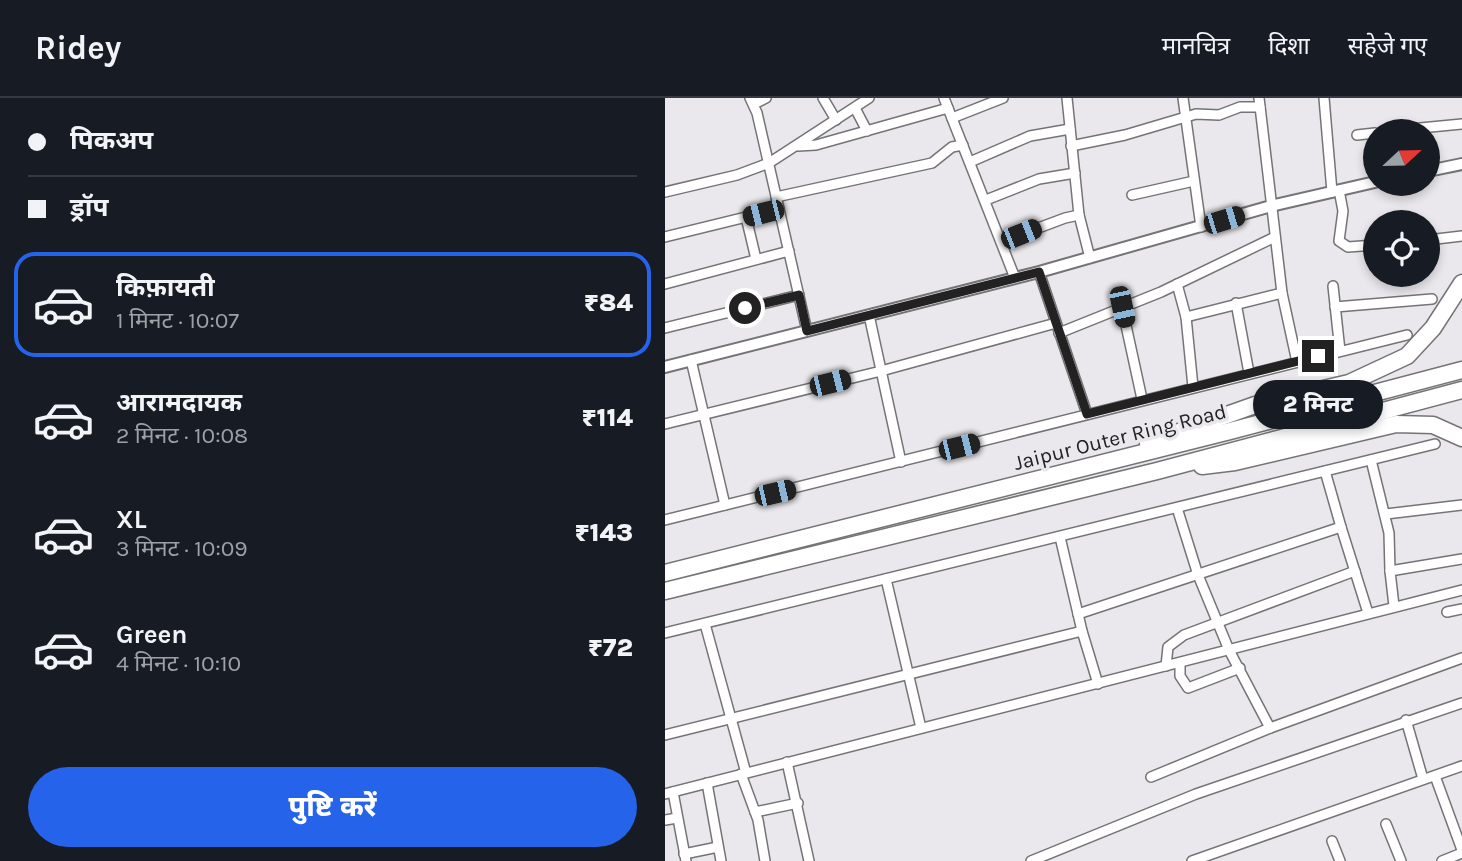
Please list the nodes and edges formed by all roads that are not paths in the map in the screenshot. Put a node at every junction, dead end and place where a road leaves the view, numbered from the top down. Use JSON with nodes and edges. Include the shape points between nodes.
{"nodes":[{"id":1,"x":766,"y":98,"type":"edge"},
{"id":2,"x":823,"y":98,"type":"edge"},
{"id":3,"x":869,"y":98,"type":"edge"},
{"id":4,"x":944,"y":98,"type":"edge"},
{"id":5,"x":1003,"y":98,"type":"edge"},
{"id":6,"x":1067,"y":98,"type":"edge"},
{"id":7,"x":1184,"y":98,"type":"edge"},
{"id":8,"x":1324,"y":98,"type":"edge"},
{"id":9,"x":752,"y":101,"type":"edge"},
{"id":10,"x":1260,"y":102,"type":"edge"},
{"id":11,"x":855,"y":108,"type":"junction"},
{"id":12,"x":948,"y":108,"type":"junction"},
{"id":13,"x":952,"y":118,"type":"junction"},
{"id":14,"x":1186,"y":119,"type":"junction"},
{"id":15,"x":836,"y":120,"type":"junction"},
{"id":16,"x":1462,"y":124,"type":"edge"},
{"id":17,"x":1440,"y":126,"type":"edge"},
{"id":18,"x":1070,"y":129,"type":"junction"},
{"id":19,"x":867,"y":131,"type":"junction"},
{"id":20,"x":1363,"y":134,"type":"edge"},
{"id":21,"x":1357,"y":135,"type":"dead end"},
{"id":22,"x":963,"y":145,"type":"junction"},
{"id":23,"x":796,"y":146,"type":"junction"},
{"id":24,"x":1071,"y":146,"type":"junction"},
{"id":25,"x":970,"y":162,"type":"junction"},
{"id":26,"x":769,"y":163,"type":"junction"},
{"id":27,"x":1462,"y":164,"type":"edge"},
{"id":28,"x":1440,"y":169,"type":"edge"},
{"id":29,"x":1075,"y":173,"type":"junction"},
{"id":30,"x":1194,"y":181,"type":"junction"},
{"id":31,"x":1363,"y":185,"type":"edge"},
{"id":32,"x":1336,"y":191,"type":"junction"},
{"id":33,"x":665,"y":192,"type":"edge"},
{"id":34,"x":1132,"y":195,"type":"dead end"},
{"id":35,"x":776,"y":197,"type":"junction"},
{"id":36,"x":986,"y":200,"type":"junction"},
{"id":37,"x":1271,"y":206,"type":"junction"},
{"id":38,"x":779,"y":209,"type":"junction"},
{"id":39,"x":1079,"y":215,"type":"junction"},
{"id":40,"x":746,"y":217,"type":"junction"},
{"id":41,"x":1201,"y":227,"type":"junction"},
{"id":42,"x":1462,"y":236,"type":"edge"},
{"id":43,"x":665,"y":237,"type":"edge"},
{"id":44,"x":1275,"y":237,"type":"junction"},
{"id":45,"x":1440,"y":239,"type":"edge"},
{"id":46,"x":1001,"y":242,"type":"junction"},
{"id":47,"x":1363,"y":246,"type":"edge"},
{"id":48,"x":789,"y":251,"type":"junction"},
{"id":49,"x":1090,"y":258,"type":"junction"},
{"id":50,"x":756,"y":259,"type":"junction"},
{"id":51,"x":1039,"y":272,"type":"junction"},
{"id":52,"x":1015,"y":278,"type":"junction"},
{"id":53,"x":1462,"y":283,"type":"edge"},
{"id":54,"x":665,"y":284,"type":"edge"},
{"id":55,"x":1177,"y":284,"type":"junction"},
{"id":56,"x":1333,"y":286,"type":"dead end"},
{"id":57,"x":1282,"y":293,"type":"junction"},
{"id":58,"x":799,"y":295,"type":"junction"},
{"id":59,"x":1432,"y":299,"type":"dead end"},
{"id":60,"x":1236,"y":303,"type":"junction"},
{"id":61,"x":1122,"y":307,"type":"junction"},
{"id":62,"x":1335,"y":307,"type":"junction"},
{"id":63,"x":869,"y":315,"type":"junction"},
{"id":64,"x":1186,"y":317,"type":"junction"},
{"id":65,"x":1056,"y":323,"type":"junction"},
{"id":66,"x":665,"y":328,"type":"edge"},
{"id":67,"x":807,"y":331,"type":"junction"},
{"id":68,"x":1059,"y":333,"type":"junction"},
{"id":69,"x":1407,"y":335,"type":"dead end"},
{"id":70,"x":1339,"y":351,"type":"junction"},
{"id":71,"x":691,"y":360,"type":"junction"},
{"id":72,"x":1297,"y":362,"type":"junction"},
{"id":73,"x":665,"y":368,"type":"edge"},
{"id":74,"x":1462,"y":369,"type":"edge"},
{"id":75,"x":881,"y":371,"type":"junction"},
{"id":76,"x":1249,"y":373,"type":"junction"},
{"id":77,"x":1193,"y":387,"type":"junction"},
{"id":78,"x":1458,"y":392,"type":"edge"},
{"id":79,"x":1142,"y":399,"type":"junction"},
{"id":80,"x":1087,"y":414,"type":"junction"},
{"id":81,"x":702,"y":415,"type":"junction"},
{"id":82,"x":665,"y":424,"type":"edge"},
{"id":83,"x":1462,"y":438,"type":"edge"},
{"id":84,"x":1435,"y":444,"type":"dead end"},
{"id":85,"x":1371,"y":460,"type":"junction"},
{"id":86,"x":901,"y":462,"type":"junction"},
{"id":87,"x":1073,"y":471,"type":"junction"},
{"id":88,"x":1157,"y":471,"type":"junction"},
{"id":89,"x":1325,"y":471,"type":"junction"},
{"id":90,"x":725,"y":505,"type":"junction"},
{"id":91,"x":1462,"y":505,"type":"edge"},
{"id":92,"x":1177,"y":508,"type":"junction"},
{"id":93,"x":1386,"y":514,"type":"junction"},
{"id":94,"x":665,"y":520,"type":"edge"},
{"id":95,"x":1341,"y":527,"type":"junction"},
{"id":96,"x":1060,"y":537,"type":"junction"},
{"id":97,"x":1462,"y":559,"type":"edge"},
{"id":98,"x":1355,"y":571,"type":"junction"},
{"id":99,"x":1390,"y":571,"type":"junction"},
{"id":100,"x":665,"y":573,"type":"edge"},
{"id":101,"x":1198,"y":575,"type":"junction"},
{"id":102,"x":886,"y":579,"type":"junction"},
{"id":103,"x":1462,"y":590,"type":"edge"},
{"id":104,"x":665,"y":591,"type":"edge"},
{"id":105,"x":1394,"y":606,"type":"junction"},
{"id":106,"x":1462,"y":609,"type":"edge"},
{"id":107,"x":1447,"y":612,"type":"dead end"},
{"id":108,"x":1368,"y":613,"type":"junction"},
{"id":109,"x":1078,"y":614,"type":"junction"},
{"id":110,"x":1217,"y":621,"type":"junction"},
{"id":111,"x":705,"y":624,"type":"junction"},
{"id":112,"x":1082,"y":631,"type":"junction"},
{"id":113,"x":665,"y":633,"type":"edge"},
{"id":114,"x":1229,"y":650,"type":"junction"},
{"id":115,"x":1462,"y":658,"type":"edge"},
{"id":116,"x":1180,"y":663,"type":"junction"},
{"id":117,"x":1165,"y":666,"type":"junction"},
{"id":118,"x":1240,"y":668,"type":"junction"},
{"id":119,"x":910,"y":673,"type":"junction"},
{"id":120,"x":1098,"y":684,"type":"junction"},
{"id":121,"x":1462,"y":703,"type":"edge"},
{"id":122,"x":731,"y":718,"type":"junction"},
{"id":123,"x":1406,"y":720,"type":"junction"},
{"id":124,"x":921,"y":728,"type":"junction"},
{"id":125,"x":1270,"y":729,"type":"junction"},
{"id":126,"x":665,"y":735,"type":"edge"},
{"id":127,"x":787,"y":762,"type":"junction"},
{"id":128,"x":1462,"y":766,"type":"edge"},
{"id":129,"x":744,"y":774,"type":"junction"},
{"id":130,"x":1435,"y":776,"type":"junction"},
{"id":131,"x":1151,"y":777,"type":"dead end"},
{"id":132,"x":1423,"y":779,"type":"junction"},
{"id":133,"x":707,"y":783,"type":"junction"},
{"id":134,"x":669,"y":793,"type":"edge"},
{"id":135,"x":797,"y":803,"type":"junction"},
{"id":136,"x":755,"y":812,"type":"junction"},
{"id":137,"x":677,"y":818,"type":"junction"},
{"id":138,"x":665,"y":820,"type":"edge"},
{"id":139,"x":1386,"y":824,"type":"dead end"},
{"id":140,"x":1332,"y":841,"type":"dead end"},
{"id":141,"x":719,"y":846,"type":"junction"},
{"id":142,"x":1462,"y":851,"type":"edge"},
{"id":143,"x":685,"y":857,"type":"edge"},
{"id":144,"x":722,"y":861,"type":"edge"},
{"id":145,"x":765,"y":861,"type":"edge"},
{"id":146,"x":809,"y":861,"type":"edge"},
{"id":147,"x":1031,"y":861,"type":"edge"},
{"id":148,"x":1193,"y":861,"type":"edge"},
{"id":149,"x":1340,"y":861,"type":"edge"},
{"id":150,"x":1401,"y":861,"type":"edge"},
{"id":151,"x":1442,"y":861,"type":"edge"}],
"edges":[{"from":1,"to":9,"type":"street"},
{"from":2,"to":15,"type":"street"},
{"from":3,"to":11,"type":"street"},
{"from":4,"to":12,"type":"street"},
{"from":5,"to":13,"type":"street"},
{"from":6,"to":18,"type":"street"},
{"from":7,"to":14,"type":"street"},
{"from":8,"to":32,"type":"street"},
{"from":9,"to":26,"type":"street"},
{"from":10,"to":14,"type":"street"},
{"from":10,"to":37,"type":"street"},
{"from":11,"to":15,"type":"street"},
{"from":11,"to":19,"type":"street"},
{"from":12,"to":13,"type":"street"},
{"from":12,"to":19,"type":"street"},
{"from":13,"to":22,"type":"street"},
{"from":14,"to":24,"type":"street"},
{"from":14,"to":30,"type":"street"},
{"from":15,"to":23,"type":"street"},
{"from":16,"to":17,"type":"street"},
{"from":18,"to":24,"type":"street"},
{"from":18,"to":25,"type":"street","via":[[1030,136]]},
{"from":19,"to":23,"type":"street"},
{"from":20,"to":21,"type":"street"},
{"from":22,"to":25,"type":"street"},
{"from":22,"to":35,"type":"street","via":[[952,147],[932,163]]},
{"from":23,"to":26,"type":"street"},
{"from":24,"to":29,"type":"street"},
{"from":25,"to":36,"type":"street"},
{"from":26,"to":33,"type":"street"},
{"from":26,"to":35,"type":"street"},
{"from":27,"to":28,"type":"street"},
{"from":29,"to":36,"type":"street","via":[[1039,180]]},
{"from":29,"to":39,"type":"street"},
{"from":30,"to":34,"type":"street"},
{"from":30,"to":41,"type":"street"},
{"from":31,"to":32,"type":"street"},
{"from":32,"to":37,"type":"street"},
{"from":32,"to":47,"type":"street","via":[[1343,211],[1339,242]]},
{"from":35,"to":38,"type":"street"},
{"from":36,"to":46,"type":"street"},
{"from":37,"to":41,"type":"street"},
{"from":37,"to":44,"type":"street"},
{"from":38,"to":40,"type":"street"},
{"from":38,"to":48,"type":"street"},
{"from":39,"to":46,"type":"street"},
{"from":39,"to":49,"type":"street"},
{"from":40,"to":43,"type":"street"},
{"from":40,"to":50,"type":"street"},
{"from":41,"to":49,"type":"street"},
{"from":42,"to":45,"type":"street"},
{"from":44,"to":55,"type":"street"},
{"from":44,"to":57,"type":"street"},
{"from":46,"to":52,"type":"street"},
{"from":48,"to":50,"type":"street"},
{"from":48,"to":58,"type":"street"},
{"from":49,"to":51,"type":"street"},
{"from":50,"to":54,"type":"street"},
{"from":51,"to":52,"type":"street"},
{"from":51,"to":65,"type":"street"},
{"from":52,"to":63,"type":"street"},
{"from":53,"to":87,"type":"highway","via":[[1408,356],[1349,383],[1255,405]]},
{"from":55,"to":61,"type":"street"},
{"from":55,"to":64,"type":"street"},
{"from":56,"to":62,"type":"street"},
{"from":57,"to":60,"type":"street"},
{"from":57,"to":72,"type":"street"},
{"from":58,"to":66,"type":"street"},
{"from":58,"to":67,"type":"street"},
{"from":59,"to":62,"type":"street"},
{"from":60,"to":64,"type":"street"},
{"from":60,"to":76,"type":"street"},
{"from":61,"to":68,"type":"street"},
{"from":61,"to":79,"type":"street"},
{"from":62,"to":70,"type":"street"},
{"from":63,"to":67,"type":"street"},
{"from":63,"to":75,"type":"street"},
{"from":64,"to":77,"type":"street"},
{"from":65,"to":68,"type":"street"},
{"from":65,"to":75,"type":"street"},
{"from":67,"to":71,"type":"street"},
{"from":68,"to":80,"type":"street"},
{"from":69,"to":70,"type":"street"},
{"from":70,"to":72,"type":"street"},
{"from":71,"to":73,"type":"street"},
{"from":71,"to":81,"type":"street"},
{"from":72,"to":76,"type":"street"},
{"from":74,"to":87,"type":"highway","name":"Jaipur Outer Ring Road"},
{"from":75,"to":81,"type":"street"},
{"from":75,"to":86,"type":"street"},
{"from":76,"to":77,"type":"street"},
{"from":77,"to":79,"type":"street"},
{"from":78,"to":88,"type":"highway"},
{"from":79,"to":80,"type":"street"},
{"from":80,"to":86,"type":"street"},
{"from":81,"to":82,"type":"street"},
{"from":81,"to":90,"type":"street"},
{"from":83,"to":88,"type":"highway","via":[[1433,425],[1397,424],[1235,462]]},
{"from":84,"to":85,"type":"street"},
{"from":85,"to":89,"type":"street"},
{"from":85,"to":93,"type":"street"},
{"from":86,"to":90,"type":"street"},
{"from":87,"to":100,"type":"highway","name":"Jaipur Outer Ring Road"},
{"from":88,"to":104,"type":"highway","name":"Jaipur Outer Ring Road"},
{"from":89,"to":92,"type":"street"},
{"from":89,"to":95,"type":"street"},
{"from":90,"to":94,"type":"street"},
{"from":91,"to":93,"type":"street"},
{"from":92,"to":96,"type":"street"},
{"from":92,"to":101,"type":"street"},
{"from":93,"to":99,"type":"street"},
{"from":95,"to":98,"type":"street"},
{"from":95,"to":101,"type":"street"},
{"from":96,"to":102,"type":"street"},
{"from":96,"to":109,"type":"street"},
{"from":97,"to":99,"type":"street"},
{"from":98,"to":108,"type":"street"},
{"from":98,"to":110,"type":"street"},
{"from":99,"to":105,"type":"street"},
{"from":101,"to":109,"type":"street"},
{"from":101,"to":110,"type":"street"},
{"from":102,"to":111,"type":"street"},
{"from":102,"to":119,"type":"street"},
{"from":103,"to":105,"type":"street"},
{"from":105,"to":108,"type":"street"},
{"from":106,"to":107,"type":"street"},
{"from":108,"to":114,"type":"street"},
{"from":109,"to":112,"type":"street"},
{"from":110,"to":114,"type":"street"},
{"from":110,"to":117,"type":"street","via":[[1175,640],[1168,647]]},
{"from":111,"to":113,"type":"street"},
{"from":111,"to":122,"type":"street"},
{"from":112,"to":119,"type":"street"},
{"from":112,"to":120,"type":"street"},
{"from":114,"to":116,"type":"street"},
{"from":114,"to":118,"type":"street"},
{"from":115,"to":125,"type":"street"},
{"from":116,"to":117,"type":"street"},
{"from":116,"to":118,"type":"street","via":[[1180,676],[1188,688]]},
{"from":117,"to":120,"type":"street"},
{"from":118,"to":125,"type":"street"},
{"from":119,"to":122,"type":"street"},
{"from":119,"to":124,"type":"street"},
{"from":120,"to":124,"type":"street"},
{"from":121,"to":123,"type":"street"},
{"from":122,"to":126,"type":"street"},
{"from":122,"to":129,"type":"street"},
{"from":123,"to":132,"type":"street"},
{"from":123,"to":147,"type":"street","via":[[1196,794]]},
{"from":124,"to":127,"type":"street"},
{"from":125,"to":131,"type":"street"},
{"from":127,"to":129,"type":"street"},
{"from":127,"to":135,"type":"street"},
{"from":128,"to":130,"type":"street"},
{"from":129,"to":133,"type":"street"},
{"from":129,"to":136,"type":"street"},
{"from":130,"to":132,"type":"street"},
{"from":130,"to":142,"type":"street"},
{"from":132,"to":148,"type":"street"},
{"from":133,"to":134,"type":"street"},
{"from":133,"to":141,"type":"street"},
{"from":134,"to":137,"type":"street"},
{"from":135,"to":136,"type":"street"},
{"from":135,"to":146,"type":"street"},
{"from":136,"to":145,"type":"street"},
{"from":137,"to":138,"type":"street"},
{"from":137,"to":143,"type":"street"},
{"from":139,"to":150,"type":"street"},
{"from":140,"to":149,"type":"street"},
{"from":141,"to":143,"type":"street"},
{"from":141,"to":144,"type":"street"},
{"from":142,"to":151,"type":"street"}]}
